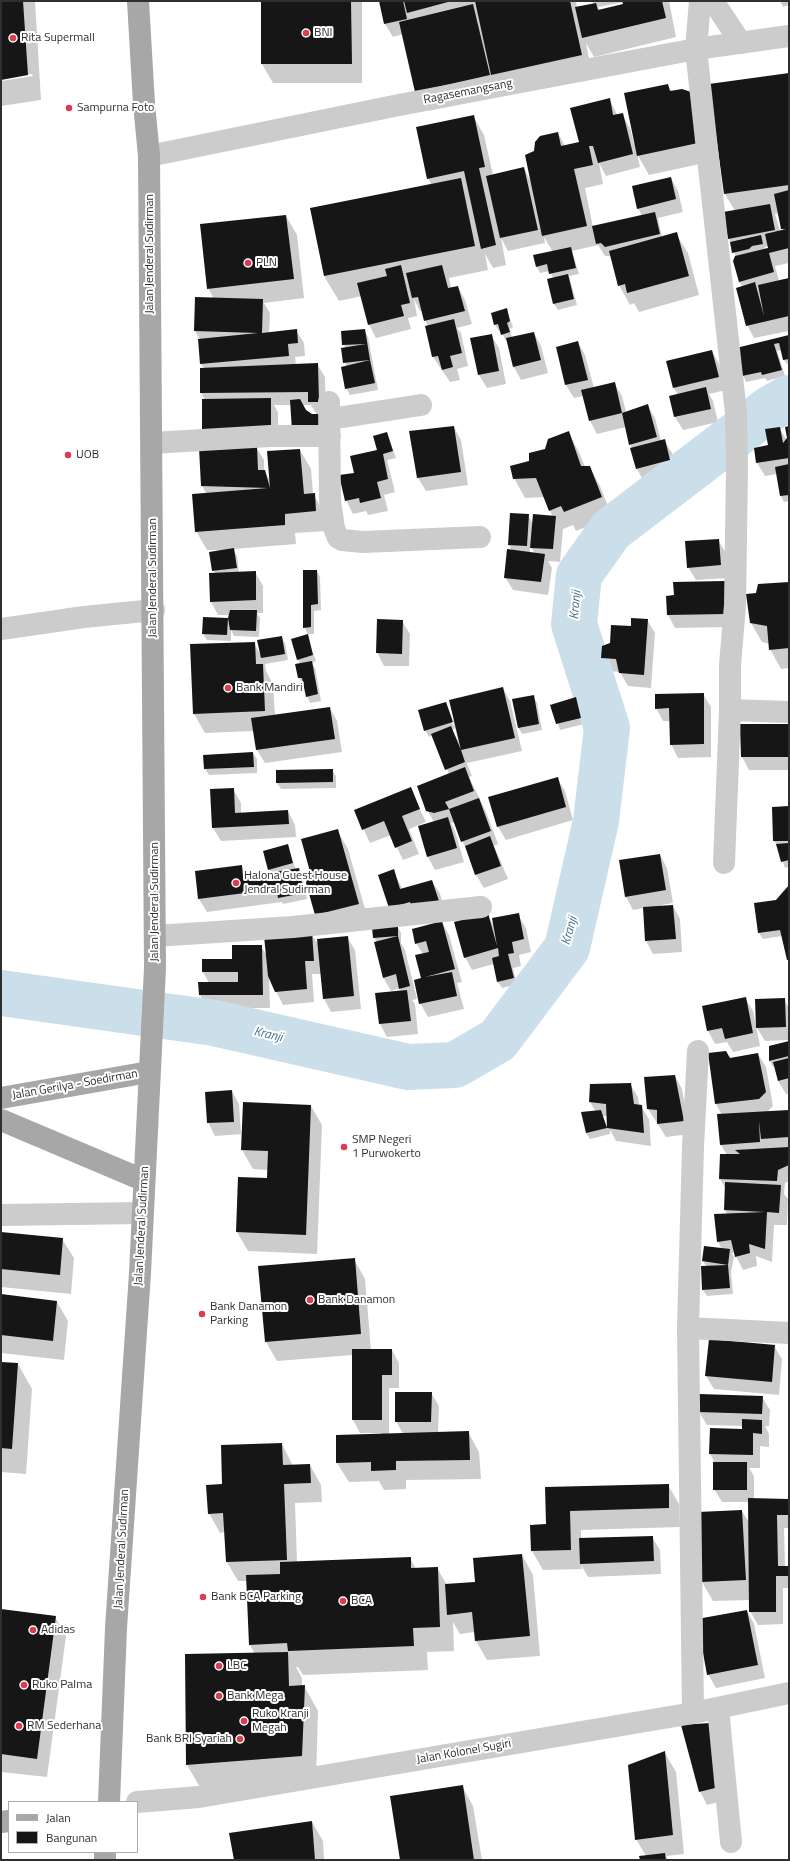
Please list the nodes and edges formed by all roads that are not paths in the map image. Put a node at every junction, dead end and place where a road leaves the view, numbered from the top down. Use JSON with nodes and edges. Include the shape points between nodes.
{"nodes":[{"id":1,"x":138,"y":1,"type":"edge"},
{"id":2,"x":700,"y":1,"type":"edge"},
{"id":3,"x":713,"y":1,"type":"edge"},
{"id":4,"x":789,"y":36,"type":"edge"},
{"id":5,"x":741,"y":43,"type":"junction"},
{"id":6,"x":696,"y":48,"type":"junction"},
{"id":7,"x":150,"y":156,"type":"junction"},
{"id":8,"x":421,"y":405,"type":"dead end"},
{"id":9,"x":330,"y":419,"type":"junction"},
{"id":10,"x":152,"y":443,"type":"junction"},
{"id":11,"x":480,"y":537,"type":"dead end"},
{"id":12,"x":154,"y":610,"type":"junction"},
{"id":13,"x":1,"y":629,"type":"edge"},
{"id":14,"x":730,"y":710,"type":"junction"},
{"id":15,"x":789,"y":712,"type":"edge"},
{"id":16,"x":724,"y":863,"type":"dead end"},
{"id":17,"x":481,"y":907,"type":"dead end"},
{"id":18,"x":155,"y":936,"type":"junction"},
{"id":19,"x":698,"y":1051,"type":"dead end"},
{"id":20,"x":150,"y":1063,"type":"junction"},
{"id":21,"x":1,"y":1098,"type":"edge"},
{"id":22,"x":1,"y":1120,"type":"edge"},
{"id":23,"x":143,"y":1180,"type":"junction"},
{"id":24,"x":142,"y":1213,"type":"junction"},
{"id":25,"x":1,"y":1215,"type":"edge"},
{"id":26,"x":688,"y":1328,"type":"junction"},
{"id":27,"x":789,"y":1333,"type":"edge"},
{"id":28,"x":789,"y":1693,"type":"edge"},
{"id":29,"x":718,"y":1708,"type":"junction"},
{"id":30,"x":693,"y":1713,"type":"junction"},
{"id":31,"x":109,"y":1801,"type":"edge"},
{"id":32,"x":138,"y":1802,"type":"edge"},
{"id":33,"x":731,"y":1842,"type":"dead end"}],
"edges":[{"from":1,"to":7,"type":"main road","name":"Jalan Jenderal Sudirman"},
{"from":2,"to":6,"type":"street"},
{"from":3,"to":5,"type":"street"},
{"from":4,"to":5,"type":"street","name":"Ragasemangsang"},
{"from":5,"to":6,"type":"street","name":"Ragasemangsang"},
{"from":6,"to":7,"type":"street","name":"Ragasemangsang"},
{"from":6,"to":14,"type":"street","via":[[736,413],[735,605],[730,664]]},
{"from":7,"to":10,"type":"main road","name":"Jalan Jenderal Sudirman"},
{"from":8,"to":9,"type":"street"},
{"from":9,"to":10,"type":"street","via":[[270,436]]},
{"from":9,"to":11,"type":"street","via":[[330,501],[338,538],[363,542]]},
{"from":10,"to":12,"type":"main road","name":"Jalan Jenderal Sudirman"},
{"from":12,"to":13,"type":"street"},
{"from":12,"to":18,"type":"main road","name":"Jalan Jenderal Sudirman"},
{"from":14,"to":15,"type":"street"},
{"from":14,"to":16,"type":"street"},
{"from":17,"to":18,"type":"street","via":[[293,928]]},
{"from":18,"to":20,"type":"main road","name":"Jalan Jenderal Sudirman","via":[[156,968]]},
{"from":19,"to":26,"type":"street","via":[[692,1147]]},
{"from":20,"to":21,"type":"main road","name":"Jalan Gerilya - Soedirman"},
{"from":20,"to":23,"type":"main road","name":"Jalan Jenderal Sudirman"},
{"from":22,"to":23,"type":"main road"},
{"from":23,"to":24,"type":"main road","name":"Jalan Jenderal Sudirman"},
{"from":24,"to":25,"type":"street"},
{"from":24,"to":31,"type":"main road","name":"Jalan Jenderal Sudirman","via":[[116,1628]]},
{"from":26,"to":27,"type":"street"},
{"from":26,"to":30,"type":"street"},
{"from":28,"to":29,"type":"street","name":"Jalan Kolonel Sugiri"},
{"from":29,"to":30,"type":"street","name":"Jalan Kolonel Sugiri"},
{"from":29,"to":33,"type":"street"},
{"from":30,"to":32,"type":"street","name":"Jalan Kolonel Sugiri","via":[[199,1797]]}]}
